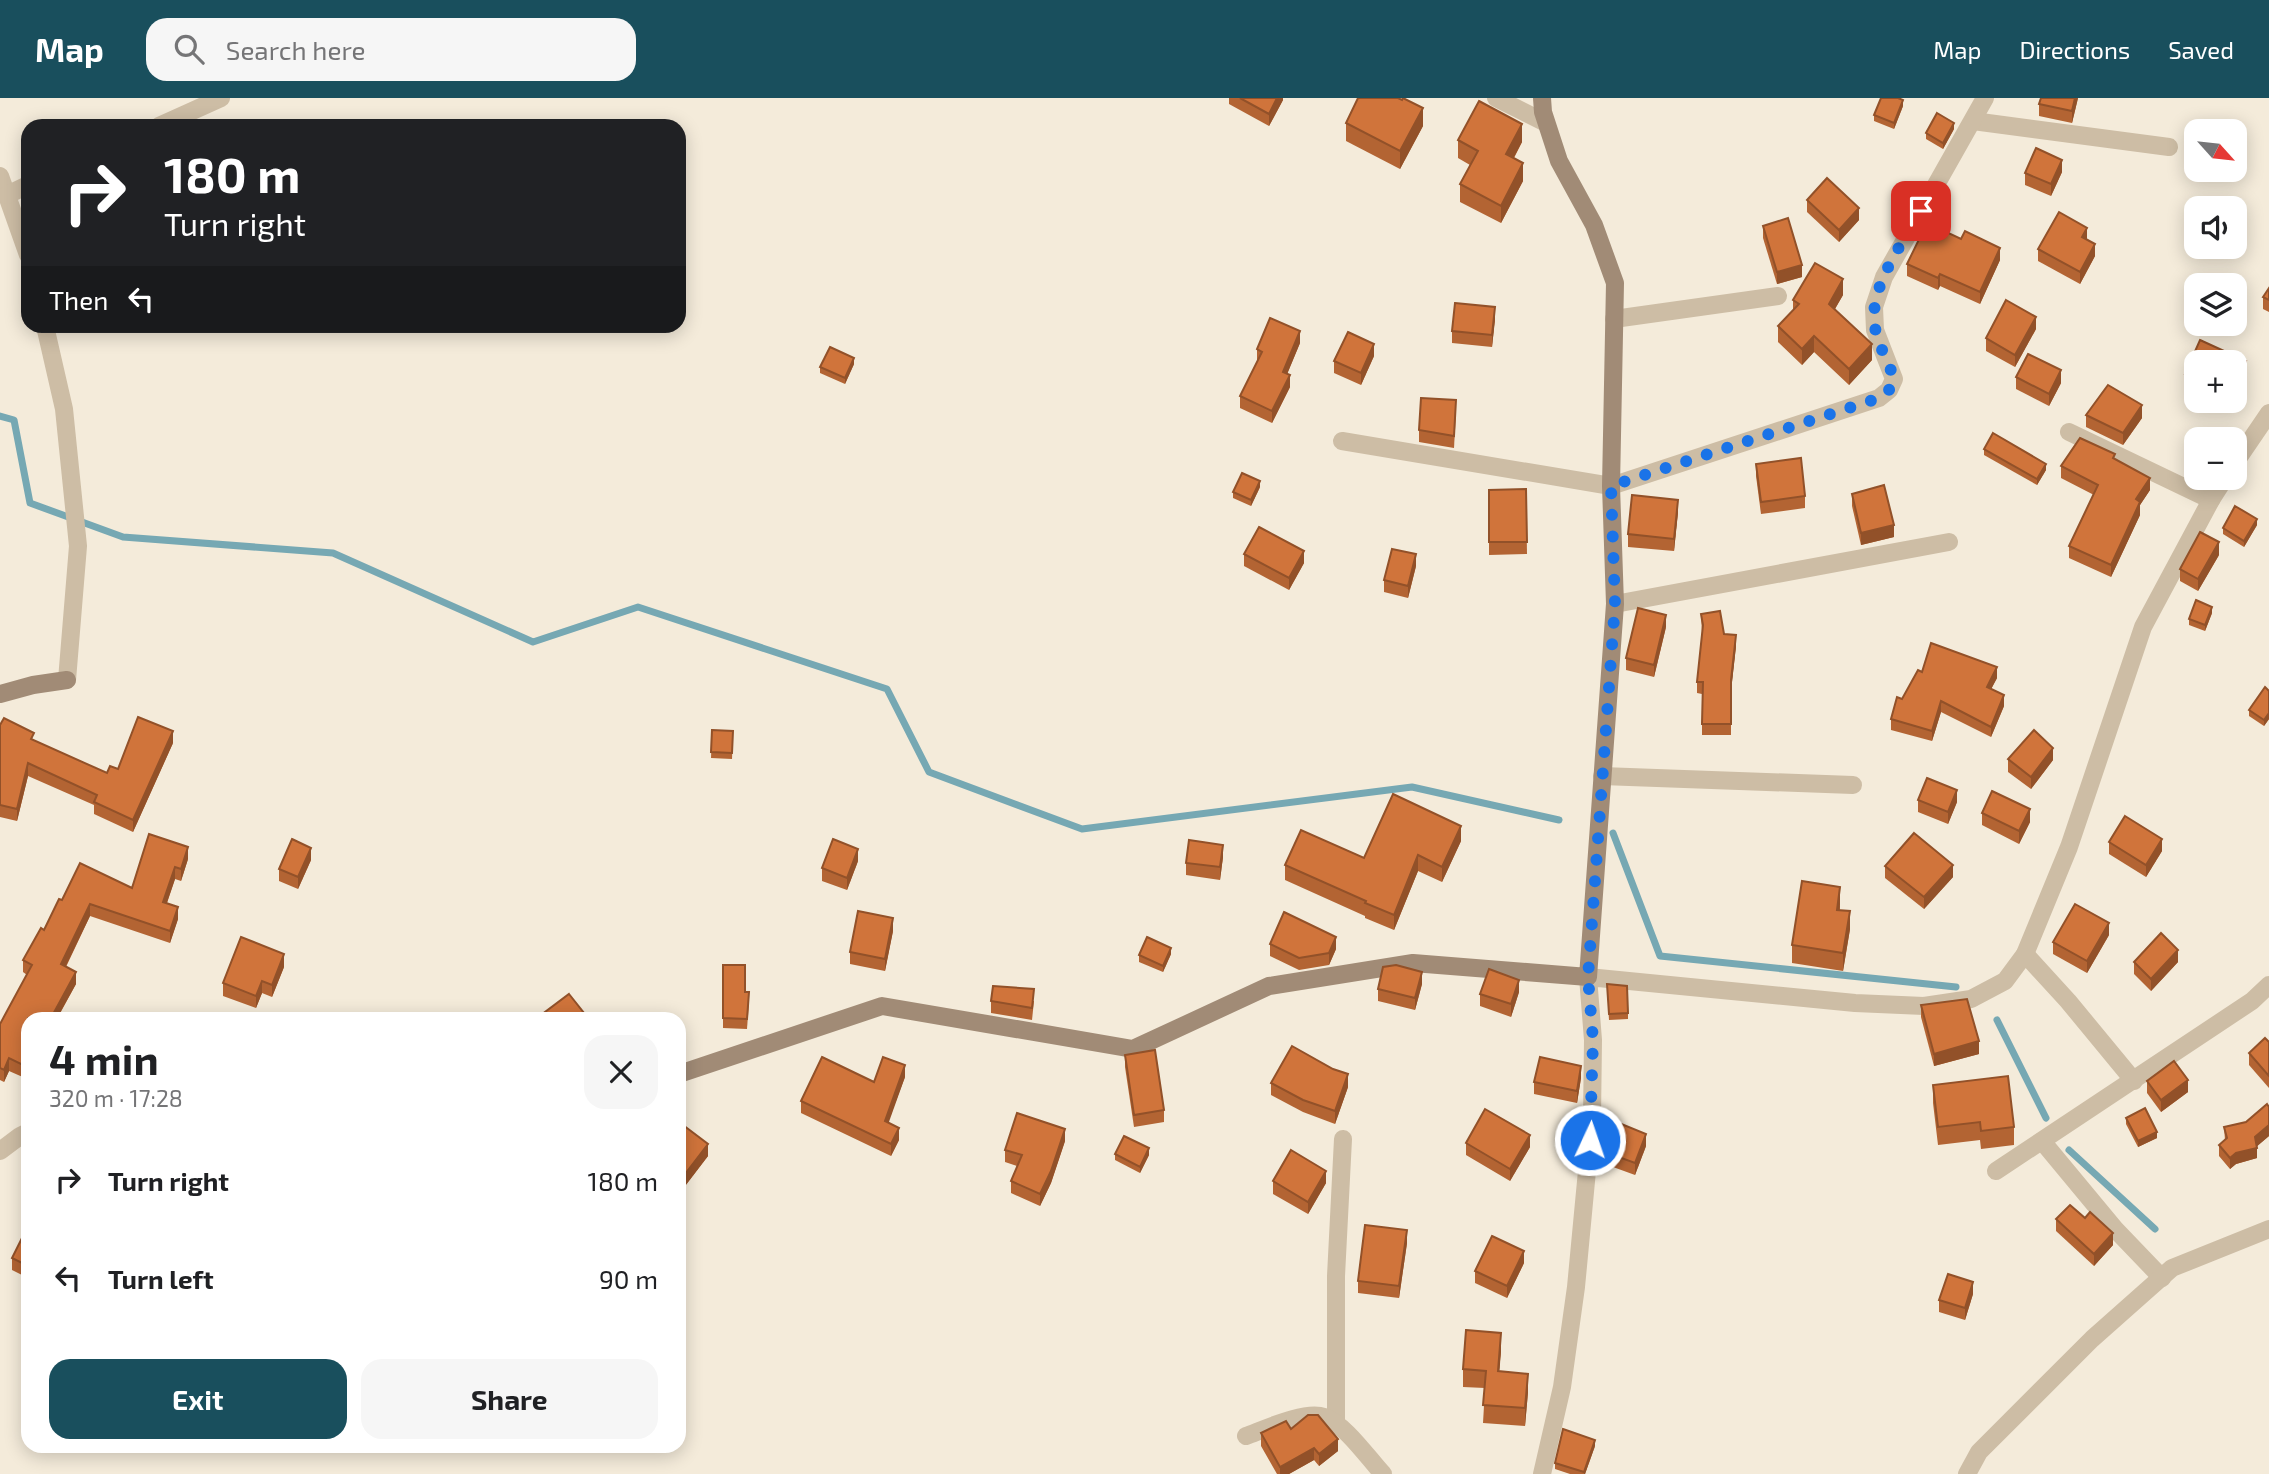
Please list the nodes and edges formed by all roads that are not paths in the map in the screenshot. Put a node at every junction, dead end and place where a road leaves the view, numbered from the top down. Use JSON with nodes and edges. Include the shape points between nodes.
{"nodes":[{"id":1,"x":221,"y":98,"type":"edge"},
{"id":2,"x":1496,"y":98,"type":"edge"},
{"id":3,"x":1542,"y":98,"type":"edge"},
{"id":4,"x":1985,"y":98,"type":"edge"},
{"id":5,"x":174,"y":119,"type":"edge"},
{"id":6,"x":1973,"y":121,"type":"junction"},
{"id":7,"x":1546,"y":123,"type":"junction"},
{"id":8,"x":2169,"y":147,"type":"dead end"},
{"id":9,"x":0,"y":176,"type":"edge"},
{"id":10,"x":21,"y":189,"type":"edge"},
{"id":11,"x":7,"y":195,"type":"junction"},
{"id":12,"x":21,"y":235,"type":"edge"},
{"id":13,"x":1779,"y":296,"type":"dead end"},
{"id":14,"x":1614,"y":319,"type":"junction"},
{"id":15,"x":47,"y":333,"type":"edge"},
{"id":16,"x":2269,"y":413,"type":"edge"},
{"id":17,"x":2069,"y":432,"type":"dead end"},
{"id":18,"x":1342,"y":441,"type":"dead end"},
{"id":19,"x":2247,"y":445,"type":"edge"},
{"id":20,"x":1611,"y":486,"type":"junction"},
{"id":21,"x":2217,"y":490,"type":"edge"},
{"id":22,"x":2211,"y":500,"type":"junction"},
{"id":23,"x":1949,"y":542,"type":"dead end"},
{"id":24,"x":1615,"y":604,"type":"junction"},
{"id":25,"x":0,"y":694,"type":"edge"},
{"id":26,"x":1602,"y":776,"type":"junction"},
{"id":27,"x":1853,"y":785,"type":"dead end"},
{"id":28,"x":2025,"y":954,"type":"junction"},
{"id":29,"x":1588,"y":977,"type":"junction"},
{"id":30,"x":2269,"y":985,"type":"edge"},
{"id":31,"x":686,"y":1072,"type":"edge"},
{"id":32,"x":2134,"y":1081,"type":"junction"},
{"id":33,"x":21,"y":1136,"type":"edge"},
{"id":34,"x":1343,"y":1139,"type":"dead end"},
{"id":35,"x":2042,"y":1141,"type":"junction"},
{"id":36,"x":0,"y":1151,"type":"edge"},
{"id":37,"x":1996,"y":1171,"type":"dead end"},
{"id":38,"x":2269,"y":1229,"type":"edge"},
{"id":39,"x":2162,"y":1278,"type":"junction"},
{"id":40,"x":1336,"y":1423,"type":"junction"},
{"id":41,"x":1246,"y":1436,"type":"dead end"},
{"id":42,"x":1382,"y":1474,"type":"edge"},
{"id":43,"x":1542,"y":1474,"type":"edge"},
{"id":44,"x":1967,"y":1474,"type":"edge"}],
"edges":[{"from":1,"to":5,"type":"street"},
{"from":2,"to":7,"type":"street"},
{"from":3,"to":7,"type":"street"},
{"from":4,"to":6,"type":"street"},
{"from":6,"to":8,"type":"street"},
{"from":6,"to":20,"type":"street","via":[[1884,277],[1874,307],[1875,330],[1894,379],[1889,390],[1879,398]]},
{"from":7,"to":14,"type":"street","via":[[1559,161],[1594,225],[1615,283]]},
{"from":9,"to":11,"type":"street"},
{"from":10,"to":11,"type":"street"},
{"from":11,"to":12,"type":"street"},
{"from":13,"to":14,"type":"street"},
{"from":14,"to":20,"type":"street"},
{"from":15,"to":25,"type":"street","via":[[64,409],[78,546],[67,680]]},
{"from":16,"to":19,"type":"street"},
{"from":17,"to":22,"type":"street"},
{"from":18,"to":20,"type":"street"},
{"from":20,"to":24,"type":"street"},
{"from":21,"to":22,"type":"street"},
{"from":22,"to":28,"type":"street","via":[[2143,626],[2069,848]]},
{"from":23,"to":24,"type":"street"},
{"from":24,"to":26,"type":"street"},
{"from":26,"to":27,"type":"street"},
{"from":26,"to":29,"type":"street"},
{"from":28,"to":29,"type":"street","via":[[2005,981],[1971,999],[1924,1006]]},
{"from":28,"to":32,"type":"street"},
{"from":29,"to":31,"type":"street","via":[[1413,963],[1269,986],[1133,1049],[882,1006]]},
{"from":29,"to":43,"type":"street","via":[[1593,1040],[1591,1131],[1562,1387]]},
{"from":30,"to":32,"type":"street","via":[[2252,1002]]},
{"from":32,"to":35,"type":"street"},
{"from":33,"to":36,"type":"street"},
{"from":34,"to":40,"type":"street","via":[[1336,1276]]},
{"from":35,"to":37,"type":"street"},
{"from":35,"to":39,"type":"street"},
{"from":38,"to":39,"type":"street","via":[[2172,1268]]},
{"from":39,"to":44,"type":"street","via":[[2092,1339],[1979,1452]]},
{"from":40,"to":41,"type":"street","via":[[1322,1416],[1296,1418]]},
{"from":40,"to":42,"type":"street"}]}
